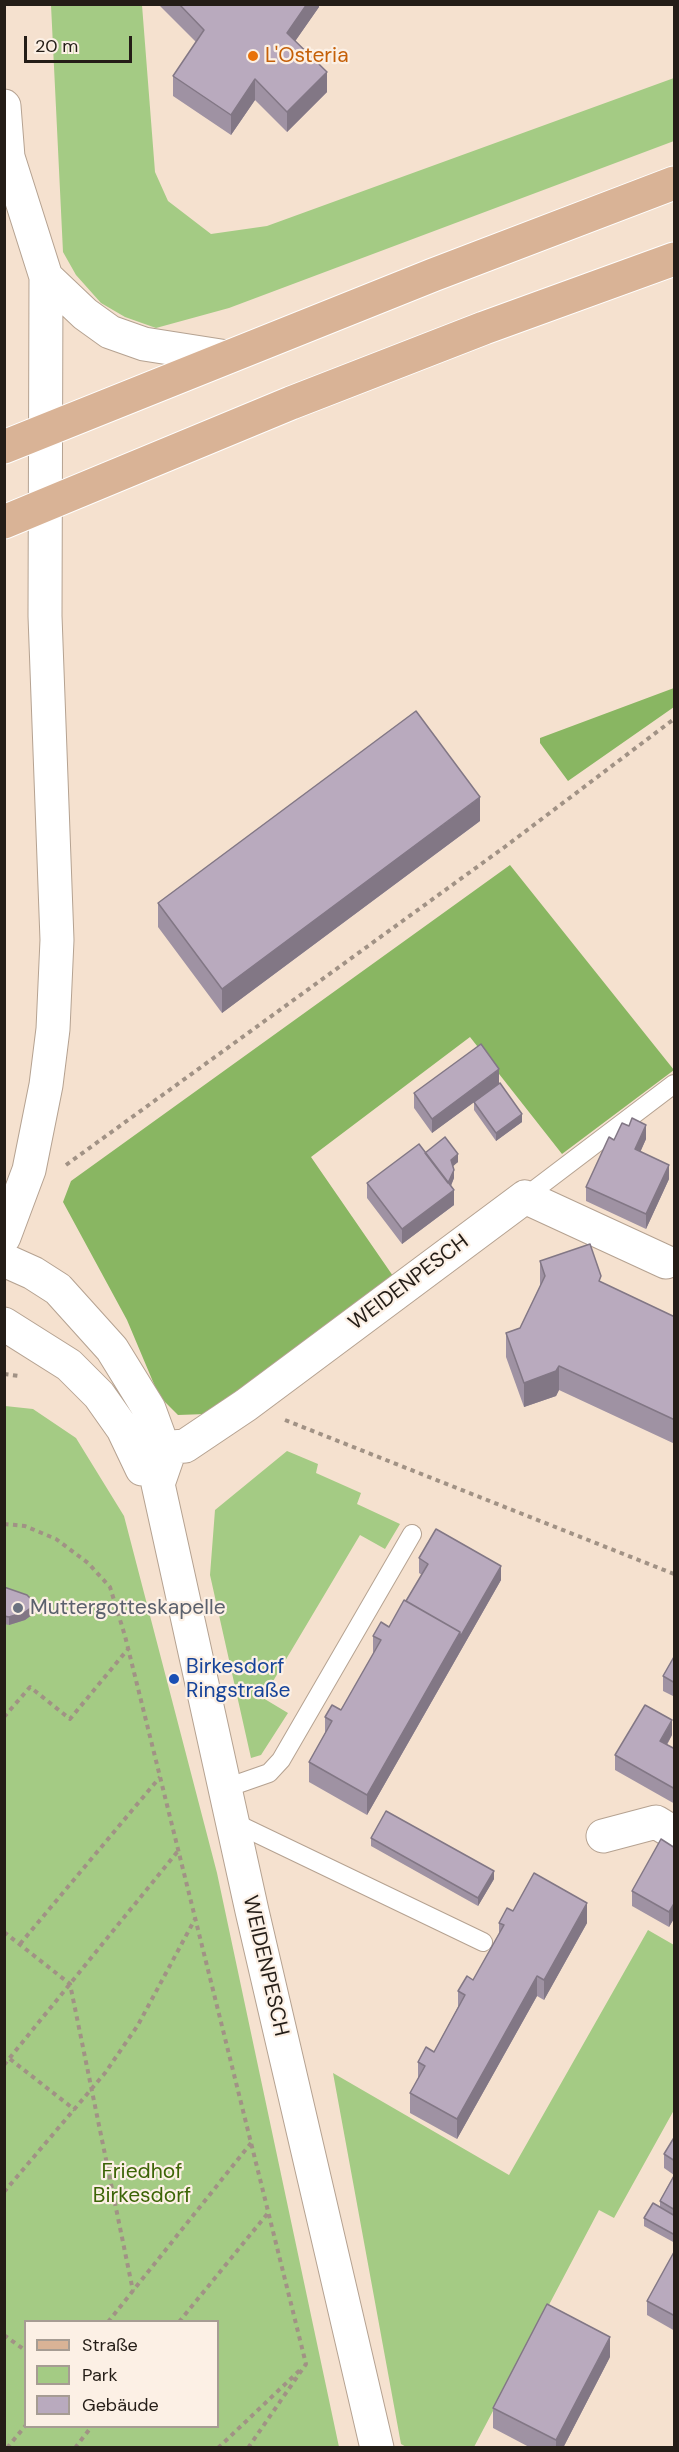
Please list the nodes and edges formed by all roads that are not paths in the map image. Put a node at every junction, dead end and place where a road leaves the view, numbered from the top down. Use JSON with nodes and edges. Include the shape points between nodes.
{"nodes":[{"id":1,"x":4,"y":106,"type":"edge"},
{"id":2,"x":6,"y":166,"type":"edge"},
{"id":3,"x":675,"y":183,"type":"edge"},
{"id":4,"x":675,"y":259,"type":"edge"},
{"id":5,"x":46,"y":277,"type":"junction"},
{"id":6,"x":227,"y":357,"type":"junction"},
{"id":7,"x":44,"y":430,"type":"junction"},
{"id":8,"x":4,"y":447,"type":"edge"},
{"id":9,"x":44,"y":505,"type":"junction"},
{"id":10,"x":4,"y":522,"type":"edge"},
{"id":11,"x":675,"y":1084,"type":"edge"},
{"id":12,"x":525,"y":1197,"type":"junction"},
{"id":13,"x":4,"y":1237,"type":"edge"},
{"id":14,"x":4,"y":1260,"type":"edge"},
{"id":15,"x":666,"y":1262,"type":"dead end"},
{"id":16,"x":4,"y":1324,"type":"edge"},
{"id":17,"x":148,"y":1449,"type":"junction"},
{"id":18,"x":412,"y":1534,"type":"dead end"},
{"id":19,"x":226,"y":1788,"type":"junction"},
{"id":20,"x":233,"y":1822,"type":"junction"},
{"id":21,"x":675,"y":1833,"type":"edge"},
{"id":22,"x":603,"y":1836,"type":"dead end"},
{"id":23,"x":483,"y":1942,"type":"dead end"},
{"id":24,"x":377,"y":2448,"type":"edge"}],
"edges":[{"from":1,"to":2,"type":"street"},
{"from":2,"to":5,"type":"street"},
{"from":3,"to":6,"type":"main road"},
{"from":4,"to":9,"type":"main road","via":[[323,390]]},
{"from":5,"to":6,"type":"street","via":[[110,332],[144,344]]},
{"from":5,"to":7,"type":"street"},
{"from":6,"to":7,"type":"main road"},
{"from":7,"to":8,"type":"main road"},
{"from":7,"to":9,"type":"street"},
{"from":9,"to":10,"type":"main road"},
{"from":9,"to":13,"type":"street","via":[[57,940],[53,1029],[29,1170]]},
{"from":11,"to":12,"type":"lane"},
{"from":12,"to":15,"type":"street"},
{"from":12,"to":17,"type":"street","name":"WEIDENPESCH","via":[[185,1446]]},
{"from":14,"to":17,"type":"street","name":"WEIDENPESCH","via":[[58,1289],[112,1349],[145,1401]]},
{"from":16,"to":17,"type":"street","via":[[69,1365]]},
{"from":17,"to":19,"type":"street","name":"WEIDENPESCH","via":[[167,1458],[158,1484]]},
{"from":18,"to":19,"type":"lane","via":[[281,1760],[269,1773]]},
{"from":19,"to":20,"type":"street","name":"WEIDENPESCH"},
{"from":20,"to":23,"type":"lane"},
{"from":20,"to":24,"type":"street","name":"WEIDENPESCH"},
{"from":21,"to":22,"type":"street","via":[[656,1822]]}]}
